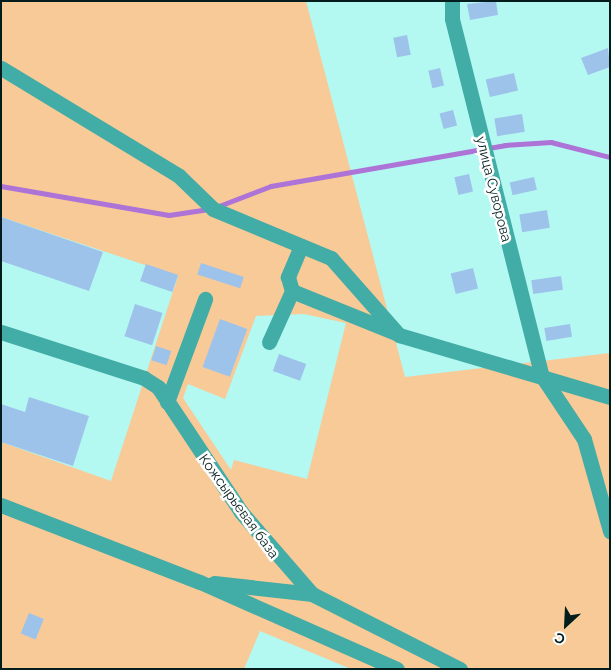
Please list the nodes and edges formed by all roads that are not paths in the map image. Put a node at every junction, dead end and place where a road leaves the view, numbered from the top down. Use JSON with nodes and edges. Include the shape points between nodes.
{"nodes":[{"id":1,"x":452,"y":2,"type":"edge"},
{"id":2,"x":1,"y":68,"type":"edge"},
{"id":3,"x":301,"y":246,"type":"junction"},
{"id":4,"x":292,"y":291,"type":"junction"},
{"id":5,"x":205,"y":299,"type":"dead end"},
{"id":6,"x":1,"y":332,"type":"edge"},
{"id":7,"x":399,"y":335,"type":"junction"},
{"id":8,"x":269,"y":342,"type":"dead end"},
{"id":9,"x":542,"y":376,"type":"junction"},
{"id":10,"x":610,"y":397,"type":"edge"},
{"id":11,"x":167,"y":402,"type":"junction"},
{"id":12,"x":1,"y":505,"type":"edge"},
{"id":13,"x":610,"y":531,"type":"edge"},
{"id":14,"x":200,"y":582,"type":"junction"},
{"id":15,"x":312,"y":594,"type":"junction"},
{"id":16,"x":397,"y":669,"type":"edge"},
{"id":17,"x":460,"y":669,"type":"edge"}],
"edges":[{"from":1,"to":9,"type":"street","name":"улица Суворова","via":[[452,19]]},
{"from":2,"to":3,"type":"street","via":[[179,176],[212,209]]},
{"from":3,"to":4,"type":"street","via":[[288,277]]},
{"from":3,"to":7,"type":"street","via":[[331,258]]},
{"from":4,"to":7,"type":"street"},
{"from":4,"to":8,"type":"street"},
{"from":5,"to":11,"type":"street"},
{"from":6,"to":11,"type":"street","name":"Кожсырьевая база","via":[[144,378],[158,387]]},
{"from":7,"to":9,"type":"street"},
{"from":9,"to":10,"type":"street"},
{"from":9,"to":13,"type":"street","name":"улица Суворова","via":[[584,439]]},
{"from":11,"to":15,"type":"street","name":"Кожсырьевая база","via":[[241,512]]},
{"from":12,"to":14,"type":"street"},
{"from":14,"to":15,"type":"street"},
{"from":14,"to":16,"type":"street"},
{"from":15,"to":17,"type":"street","name":"Кожсырьевая база"}]}
